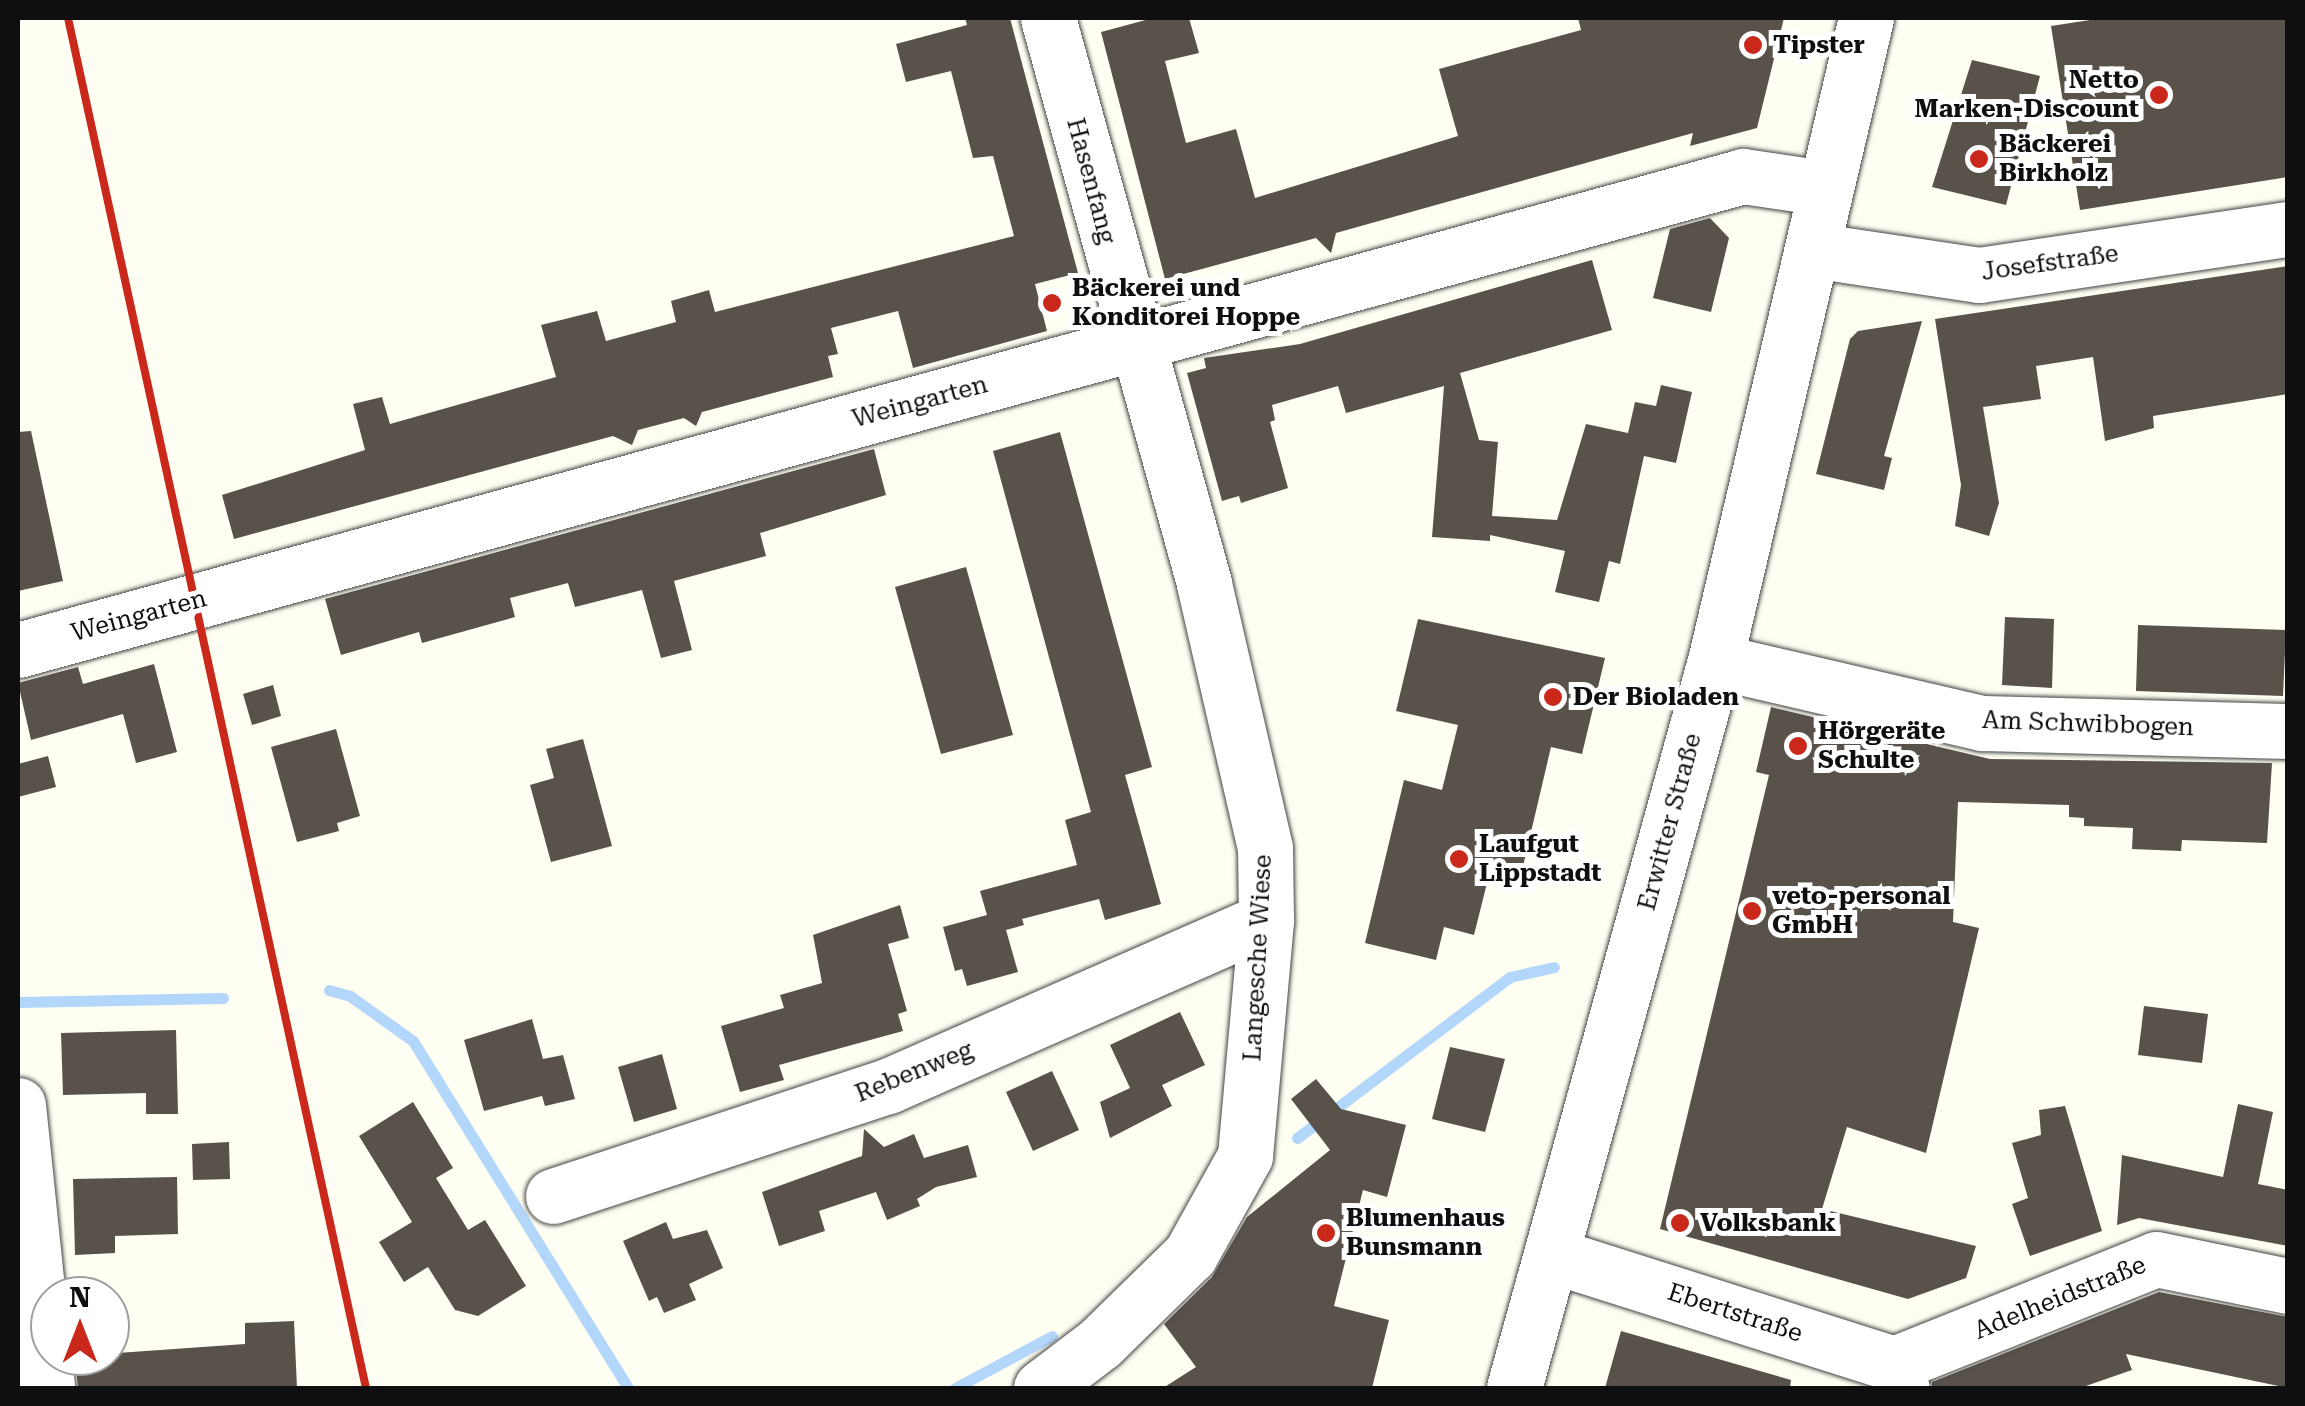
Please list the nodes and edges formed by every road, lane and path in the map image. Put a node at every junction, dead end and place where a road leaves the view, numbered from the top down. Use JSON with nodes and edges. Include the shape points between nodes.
{"nodes":[{"id":1,"x":1048,"y":18,"type":"edge"},
{"id":2,"x":1866,"y":18,"type":"edge"},
{"id":3,"x":1824,"y":188,"type":"junction"},
{"id":4,"x":2288,"y":229,"type":"edge"},
{"id":5,"x":1812,"y":250,"type":"junction"},
{"id":6,"x":1134,"y":344,"type":"junction"},
{"id":7,"x":18,"y":650,"type":"edge"},
{"id":8,"x":1714,"y":660,"type":"junction"},
{"id":9,"x":2288,"y":731,"type":"edge"},
{"id":10,"x":1266,"y":920,"type":"junction"},
{"id":11,"x":18,"y":1105,"type":"edge"},
{"id":12,"x":552,"y":1196,"type":"dead end"},
{"id":13,"x":1551,"y":1254,"type":"junction"},
{"id":14,"x":2288,"y":1286,"type":"edge"},
{"id":15,"x":1898,"y":1376,"type":"edge"},
{"id":16,"x":47,"y":1388,"type":"edge"},
{"id":17,"x":1041,"y":1388,"type":"edge"},
{"id":18,"x":1514,"y":1388,"type":"edge"}],
"edges":[{"from":1,"to":6,"type":"street","name":"Hasenfang"},
{"from":2,"to":3,"type":"street","name":"Erwitter Straße"},
{"from":3,"to":5,"type":"street","name":"Erwitter Straße"},
{"from":3,"to":6,"type":"street","name":"Weingarten","via":[[1743,176]]},
{"from":4,"to":5,"type":"street","name":"Josefstraße","via":[[1980,275]]},
{"from":5,"to":8,"type":"street","name":"Erwitter Straße"},
{"from":6,"to":7,"type":"street","name":"Weingarten"},
{"from":6,"to":10,"type":"street","name":"Langesche Wiese","via":[[1239,733],[1265,848]]},
{"from":8,"to":9,"type":"street","name":"Am Schwibbogen","via":[[1982,723]]},
{"from":8,"to":13,"type":"street","name":"Erwitter Straße"},
{"from":10,"to":12,"type":"street","name":"Rebenweg","via":[[888,1086]]},
{"from":10,"to":17,"type":"street","name":"Langesche Wiese","via":[[1246,1156],[1190,1255],[1100,1343]]},
{"from":11,"to":16,"type":"street"},
{"from":13,"to":15,"type":"street","name":"Ebertstraße"},
{"from":13,"to":18,"type":"street","name":"Erwitter Straße"},
{"from":14,"to":15,"type":"street","name":"Adelheidstraße","via":[[2156,1259]]}]}
